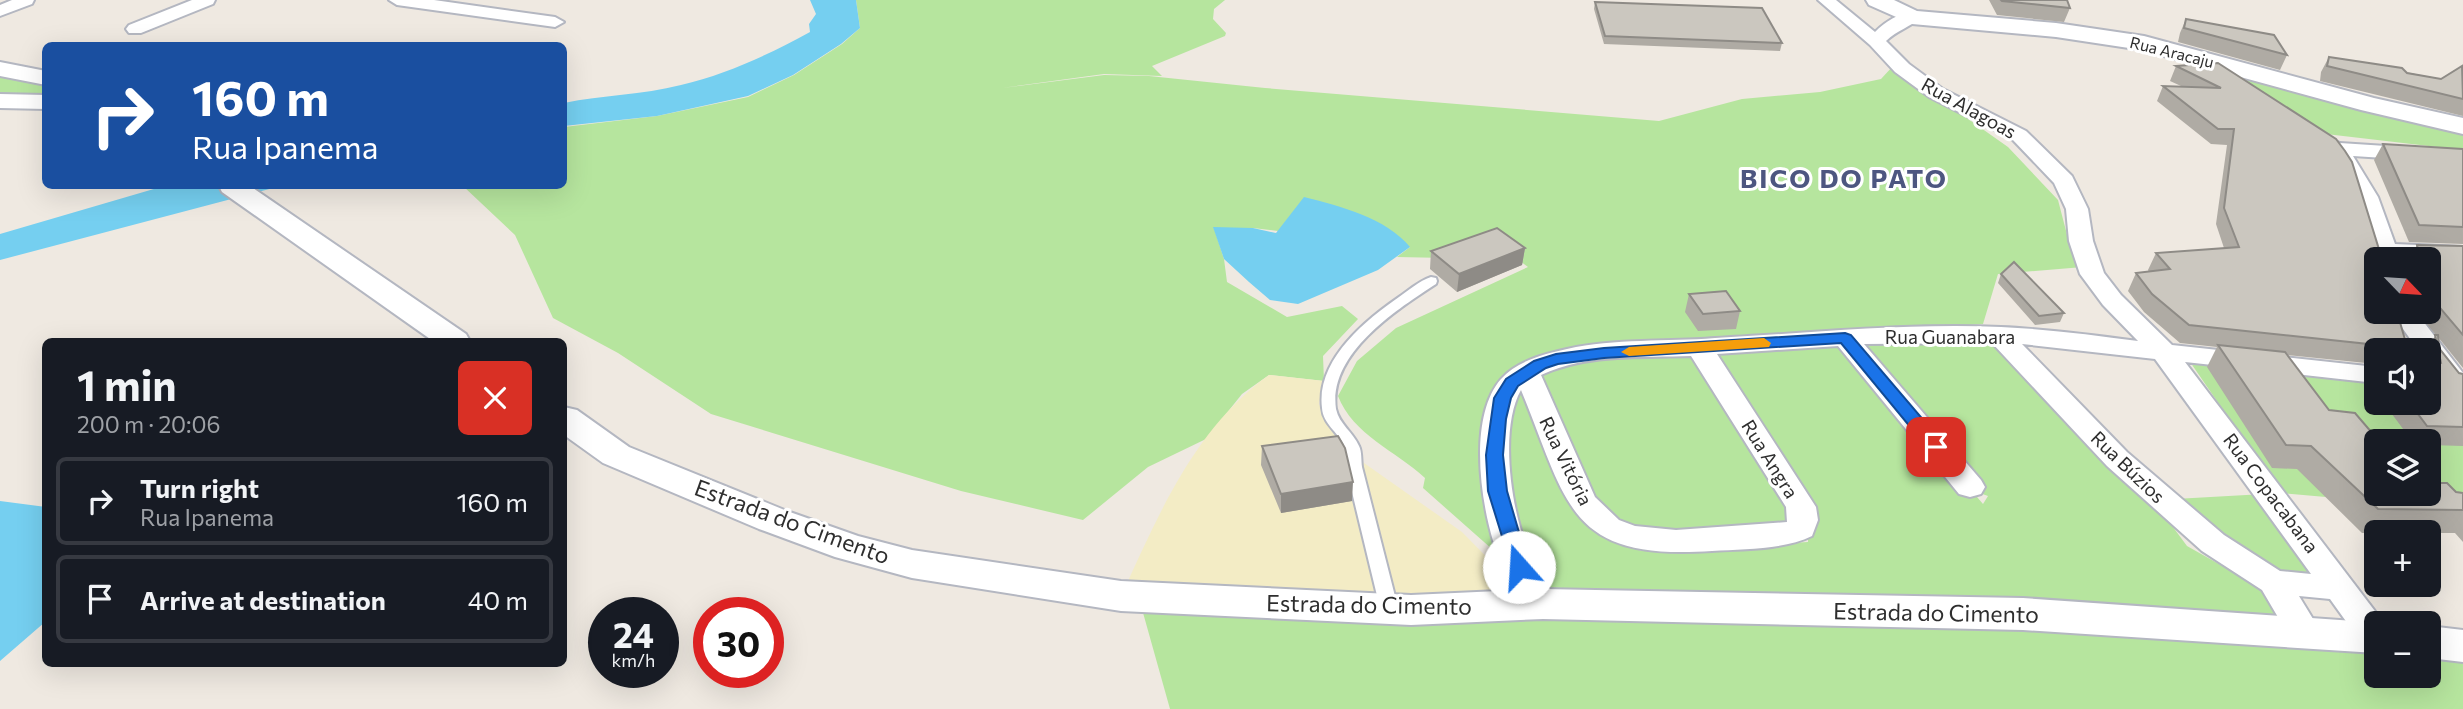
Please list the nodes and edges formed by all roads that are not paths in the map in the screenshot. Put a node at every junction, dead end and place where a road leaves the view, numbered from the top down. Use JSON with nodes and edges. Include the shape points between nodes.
{"nodes":[{"id":1,"x":26,"y":0,"type":"edge"},
{"id":2,"x":207,"y":0,"type":"edge"},
{"id":3,"x":397,"y":0,"type":"edge"},
{"id":4,"x":495,"y":0,"type":"edge"},
{"id":5,"x":1826,"y":0,"type":"edge"},
{"id":6,"x":1877,"y":0,"type":"edge"},
{"id":7,"x":0,"y":11,"type":"edge"},
{"id":8,"x":473,"y":11,"type":"junction"},
{"id":9,"x":1912,"y":17,"type":"junction"},
{"id":10,"x":555,"y":22,"type":"dead end"},
{"id":11,"x":135,"y":29,"type":"dead end"},
{"id":12,"x":1876,"y":41,"type":"junction"},
{"id":13,"x":2197,"y":57,"type":"junction"},
{"id":14,"x":0,"y":69,"type":"edge"},
{"id":15,"x":42,"y":77,"type":"edge"},
{"id":16,"x":2254,"y":95,"type":"edge"},
{"id":17,"x":0,"y":102,"type":"edge"},
{"id":18,"x":42,"y":102,"type":"edge"},
{"id":19,"x":2463,"y":127,"type":"edge"},
{"id":20,"x":2315,"y":136,"type":"edge"},
{"id":21,"x":2336,"y":149,"type":"junction"},
{"id":22,"x":2463,"y":156,"type":"edge"},
{"id":23,"x":236,"y":189,"type":"edge"},
{"id":24,"x":2384,"y":247,"type":"edge"},
{"id":25,"x":2441,"y":254,"type":"edge"},
{"id":26,"x":2463,"y":254,"type":"edge"},
{"id":27,"x":1431,"y":281,"type":"dead end"},
{"id":28,"x":2411,"y":324,"type":"edge"},
{"id":29,"x":1999,"y":335,"type":"junction"},
{"id":30,"x":450,"y":338,"type":"edge"},
{"id":31,"x":1845,"y":338,"type":"junction"},
{"id":32,"x":1699,"y":347,"type":"junction"},
{"id":33,"x":2164,"y":352,"type":"junction"},
{"id":34,"x":1527,"y":372,"type":"junction"},
{"id":35,"x":2364,"y":374,"type":"edge"},
{"id":36,"x":2441,"y":382,"type":"edge"},
{"id":37,"x":2461,"y":385,"type":"edge"},
{"id":38,"x":567,"y":420,"type":"edge"},
{"id":39,"x":1970,"y":487,"type":"dead end"},
{"id":40,"x":1664,"y":541,"type":"joint"},
{"id":41,"x":2273,"y":582,"type":"junction"},
{"id":42,"x":2340,"y":588,"type":"junction"},
{"id":43,"x":1543,"y":604,"type":"junction"},
{"id":44,"x":1389,"y":608,"type":"junction"},
{"id":45,"x":2364,"y":620,"type":"edge"},
{"id":46,"x":2304,"y":632,"type":"junction"},
{"id":47,"x":2364,"y":635,"type":"edge"},
{"id":48,"x":2441,"y":643,"type":"edge"},
{"id":49,"x":2463,"y":646,"type":"edge"}],
"edges":[{"from":1,"to":7,"type":"street"},
{"from":2,"to":11,"type":"street"},
{"from":3,"to":8,"type":"street"},
{"from":4,"to":8,"type":"street"},
{"from":5,"to":12,"type":"street","name":"Rua Alagoas"},
{"from":6,"to":9,"type":"street","name":"Rua Aracaju"},
{"from":8,"to":10,"type":"street"},
{"from":9,"to":12,"type":"street","via":[[1891,26]]},
{"from":9,"to":13,"type":"street","name":"Rua Aracaju","via":[[2100,35]]},
{"from":12,"to":33,"type":"street","name":"Rua Alagoas","via":[[1902,68],[1937,93],[1994,120],[2037,151],[2064,181],[2077,209],[2081,242],[2092,274]]},
{"from":13,"to":16,"type":"street"},
{"from":13,"to":19,"type":"street","name":"Rua Aracaju"},
{"from":14,"to":15,"type":"street"},
{"from":17,"to":18,"type":"street"},
{"from":20,"to":21,"type":"street"},
{"from":21,"to":22,"type":"street"},
{"from":21,"to":24,"type":"street","via":[[2357,174]]},
{"from":23,"to":30,"type":"street"},
{"from":25,"to":26,"type":"street"},
{"from":27,"to":44,"type":"lane","via":[[1379,318],[1359,339],[1332,378],[1326,396],[1330,414],[1351,446]]},
{"from":28,"to":37,"type":"street"},
{"from":29,"to":31,"type":"street","name":"Rua Guanabara"},
{"from":29,"to":33,"type":"street","name":"Rua Guanabara"},
{"from":29,"to":41,"type":"street","name":"Rua Búzios","via":[[2117,459],[2175,512]]},
{"from":31,"to":32,"type":"street","name":"Rua Guanabara"},
{"from":31,"to":39,"type":"street"},
{"from":32,"to":34,"type":"street","name":"Rua Guanabara","via":[[1577,355]]},
{"from":32,"to":40,"type":"street","name":"Rua Angra","via":[[1801,508],[1803,520],[1801,528],[1791,533]]},
{"from":33,"to":35,"type":"street","name":"Rua Guanabara"},
{"from":33,"to":42,"type":"street","name":"Rua Copacabana"},
{"from":34,"to":40,"type":"street","name":"Rua Vitória","via":[[1582,501],[1596,519],[1614,531]]},
{"from":34,"to":43,"type":"street","name":"Rua Guanabara","via":[[1502,398],[1495,455],[1497,491],[1519,567]]},
{"from":36,"to":37,"type":"street"},
{"from":38,"to":44,"type":"street","name":"Estrada do Cimento","via":[[616,455],[849,547],[912,564],[1121,596]]},
{"from":41,"to":42,"type":"street","name":"Rua Búzios"},
{"from":41,"to":46,"type":"street","name":"Rua Búzios"},
{"from":42,"to":45,"type":"street","name":"Rua Copacabana"},
{"from":43,"to":44,"type":"street","name":"Estrada do Cimento"},
{"from":43,"to":46,"type":"street","name":"Estrada do Cimento","via":[[2023,614]]},
{"from":46,"to":47,"type":"street","name":"Estrada do Cimento"},
{"from":48,"to":49,"type":"street"}]}
